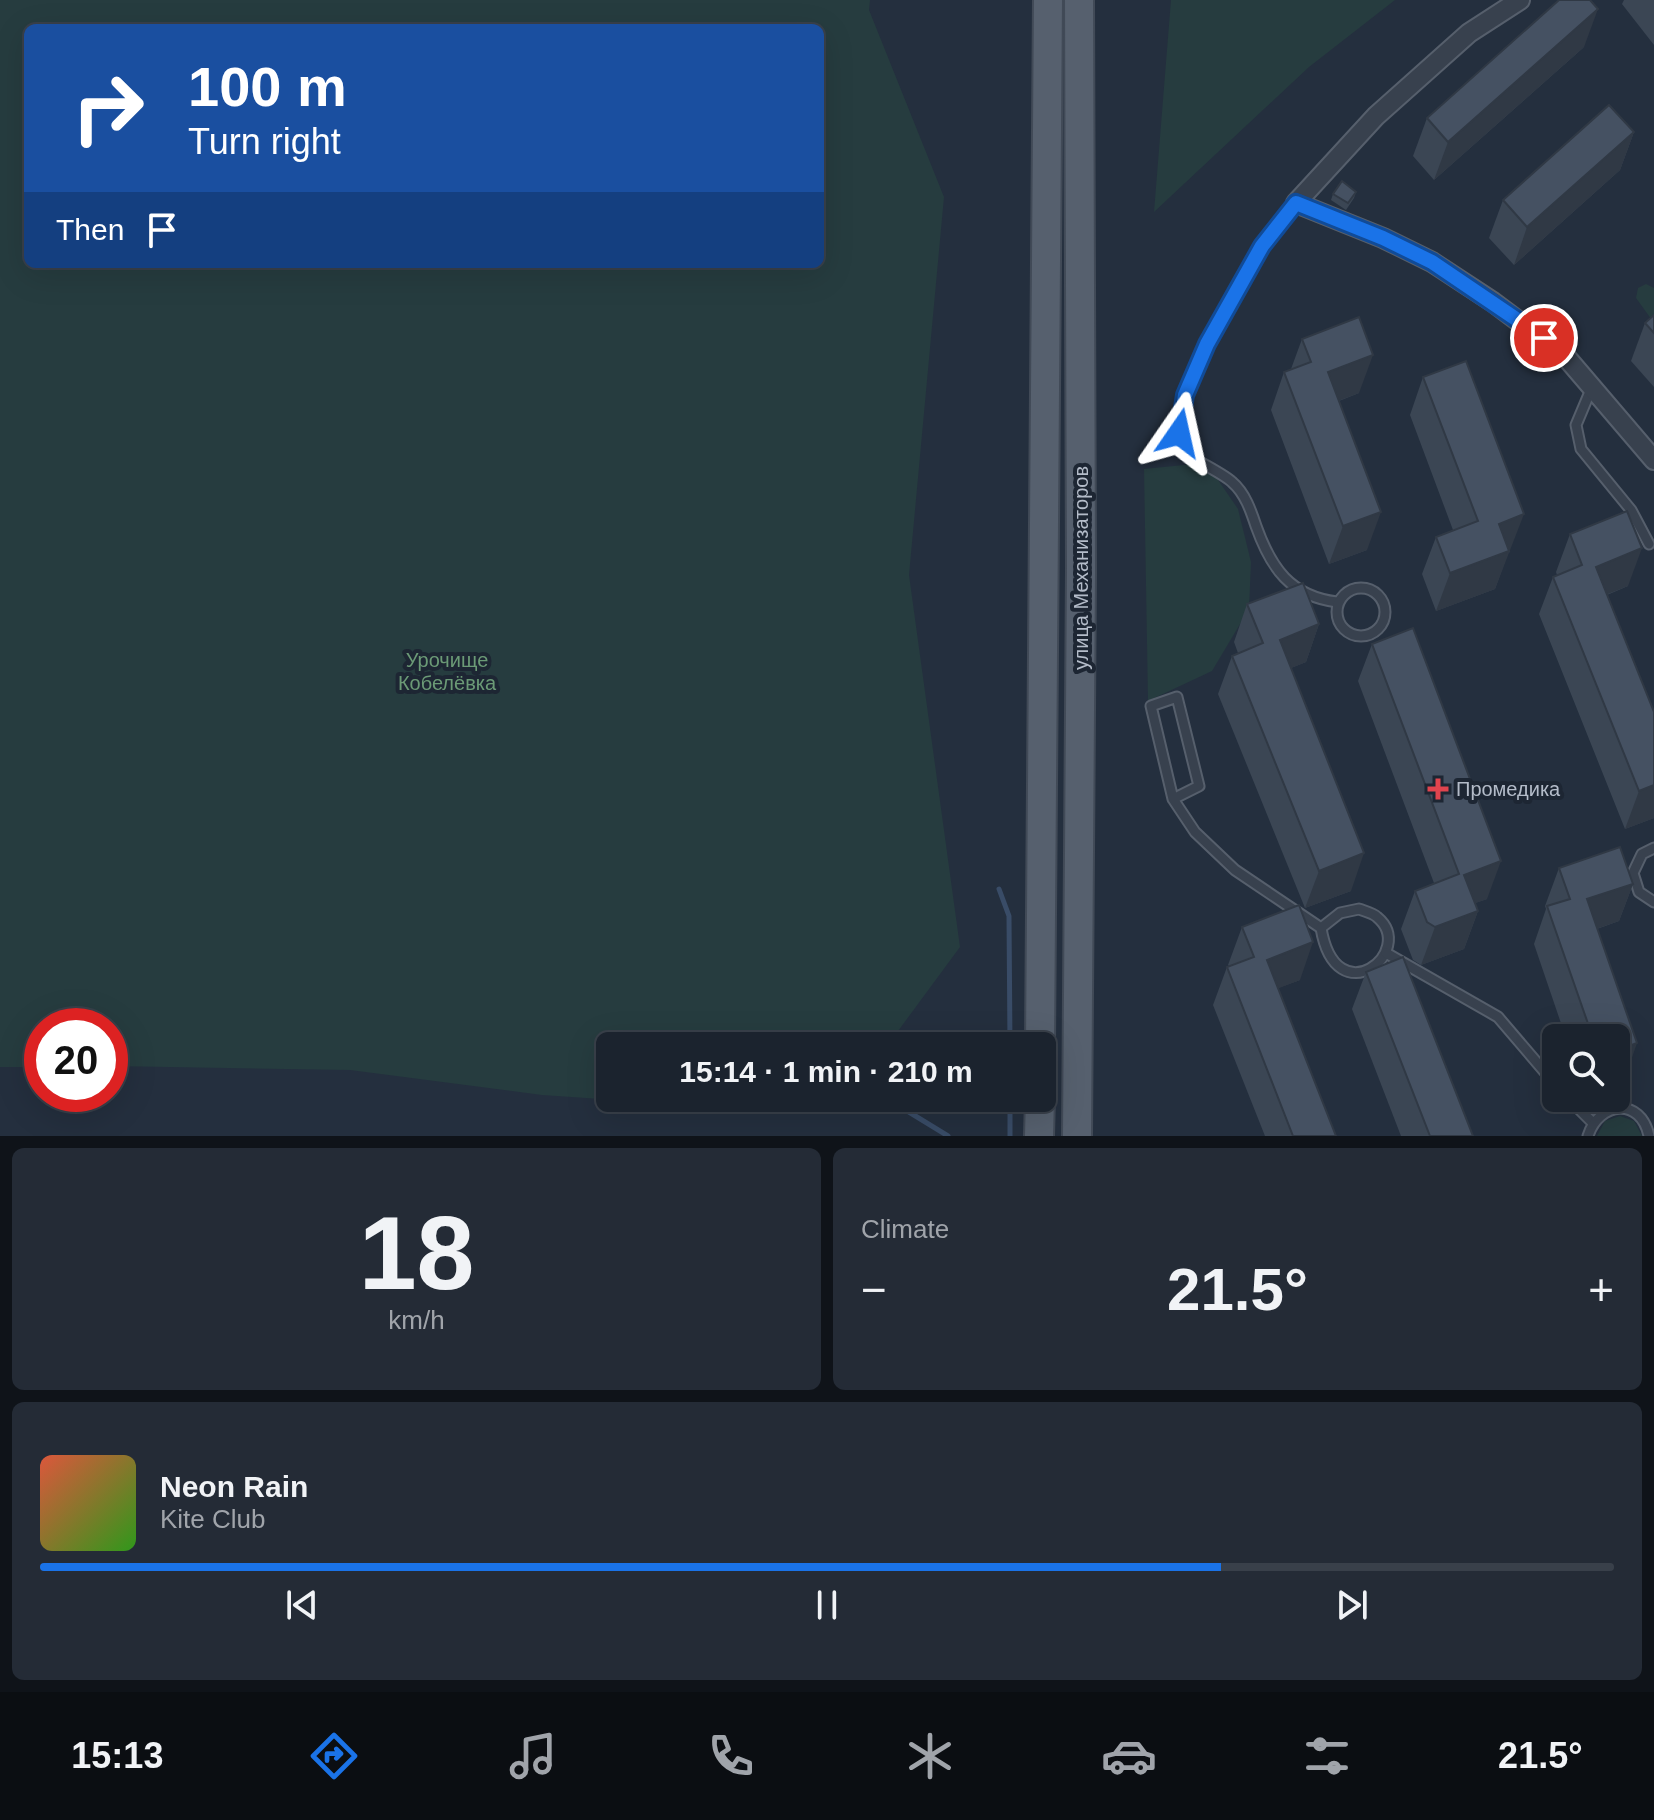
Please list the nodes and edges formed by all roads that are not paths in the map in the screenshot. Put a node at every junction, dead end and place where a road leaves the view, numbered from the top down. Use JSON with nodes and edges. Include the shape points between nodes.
{"nodes":[{"id":1,"x":1048,"y":0,"type":"edge"},
{"id":2,"x":1079,"y":0,"type":"edge"},
{"id":3,"x":1520,"y":0,"type":"edge"},
{"id":4,"x":1296,"y":203,"type":"junction"},
{"id":5,"x":1592,"y":387,"type":"junction"},
{"id":6,"x":1654,"y":460,"type":"edge"},
{"id":7,"x":1649,"y":544,"type":"dead end"},
{"id":8,"x":1337,"y":602,"type":"junction"},
{"id":9,"x":1173,"y":799,"type":"junction"},
{"id":10,"x":1654,"y":848,"type":"edge"},
{"id":11,"x":1654,"y":902,"type":"edge"},
{"id":12,"x":1321,"y":928,"type":"junction"},
{"id":13,"x":1386,"y":953,"type":"junction"},
{"id":14,"x":1040,"y":1032,"type":"edge"},
{"id":15,"x":1542,"y":1069,"type":"edge"},
{"id":16,"x":1040,"y":1112,"type":"edge"},
{"id":17,"x":1582,"y":1112,"type":"edge"},
{"id":18,"x":1592,"y":1122,"type":"junction"},
{"id":19,"x":1039,"y":1136,"type":"edge"},
{"id":20,"x":1077,"y":1136,"type":"edge"},
{"id":21,"x":1588,"y":1136,"type":"edge"},
{"id":22,"x":1649,"y":1136,"type":"edge"}],
"edges":[{"from":1,"to":14,"type":"main road","name":"улица Механизаторов"},
{"from":2,"to":20,"type":"main road","name":"улица Механизаторов"},
{"from":3,"to":4,"type":"street","via":[[1469,33],[1376,116]]},
{"from":4,"to":5,"type":"street","via":[[1432,262],[1544,338]]},
{"from":4,"to":8,"type":"lane","via":[[1262,246],[1207,344],[1185,395],[1179,433],[1184,453],[1232,481],[1249,506],[1276,571],[1301,592]]},
{"from":5,"to":6,"type":"street"},
{"from":5,"to":7,"type":"lane","via":[[1576,425],[1581,449],[1631,510]]},
{"from":8,"to":8,"type":"lane","via":[[1337,619],[1347,633],[1364,637],[1379,629],[1386,613],[1381,596],[1366,587],[1349,589]]},
{"from":9,"to":9,"type":"lane","via":[[1151,706],[1177,697],[1199,786]]},
{"from":9,"to":12,"type":"lane","via":[[1195,832],[1235,870]]},
{"from":10,"to":11,"type":"lane","via":[[1642,854],[1633,873],[1639,892]]},
{"from":12,"to":13,"type":"lane","via":[[1324,948],[1335,965],[1353,973],[1373,969]]},
{"from":12,"to":13,"type":"lane","via":[[1340,913],[1359,909],[1377,917],[1388,934]]},
{"from":13,"to":15,"type":"lane","via":[[1498,1017]]},
{"from":16,"to":19,"type":"main road"},
{"from":17,"to":18,"type":"lane"},
{"from":18,"to":21,"type":"lane"},
{"from":18,"to":22,"type":"lane","via":[[1604,1111],[1620,1108],[1636,1113]]}]}
